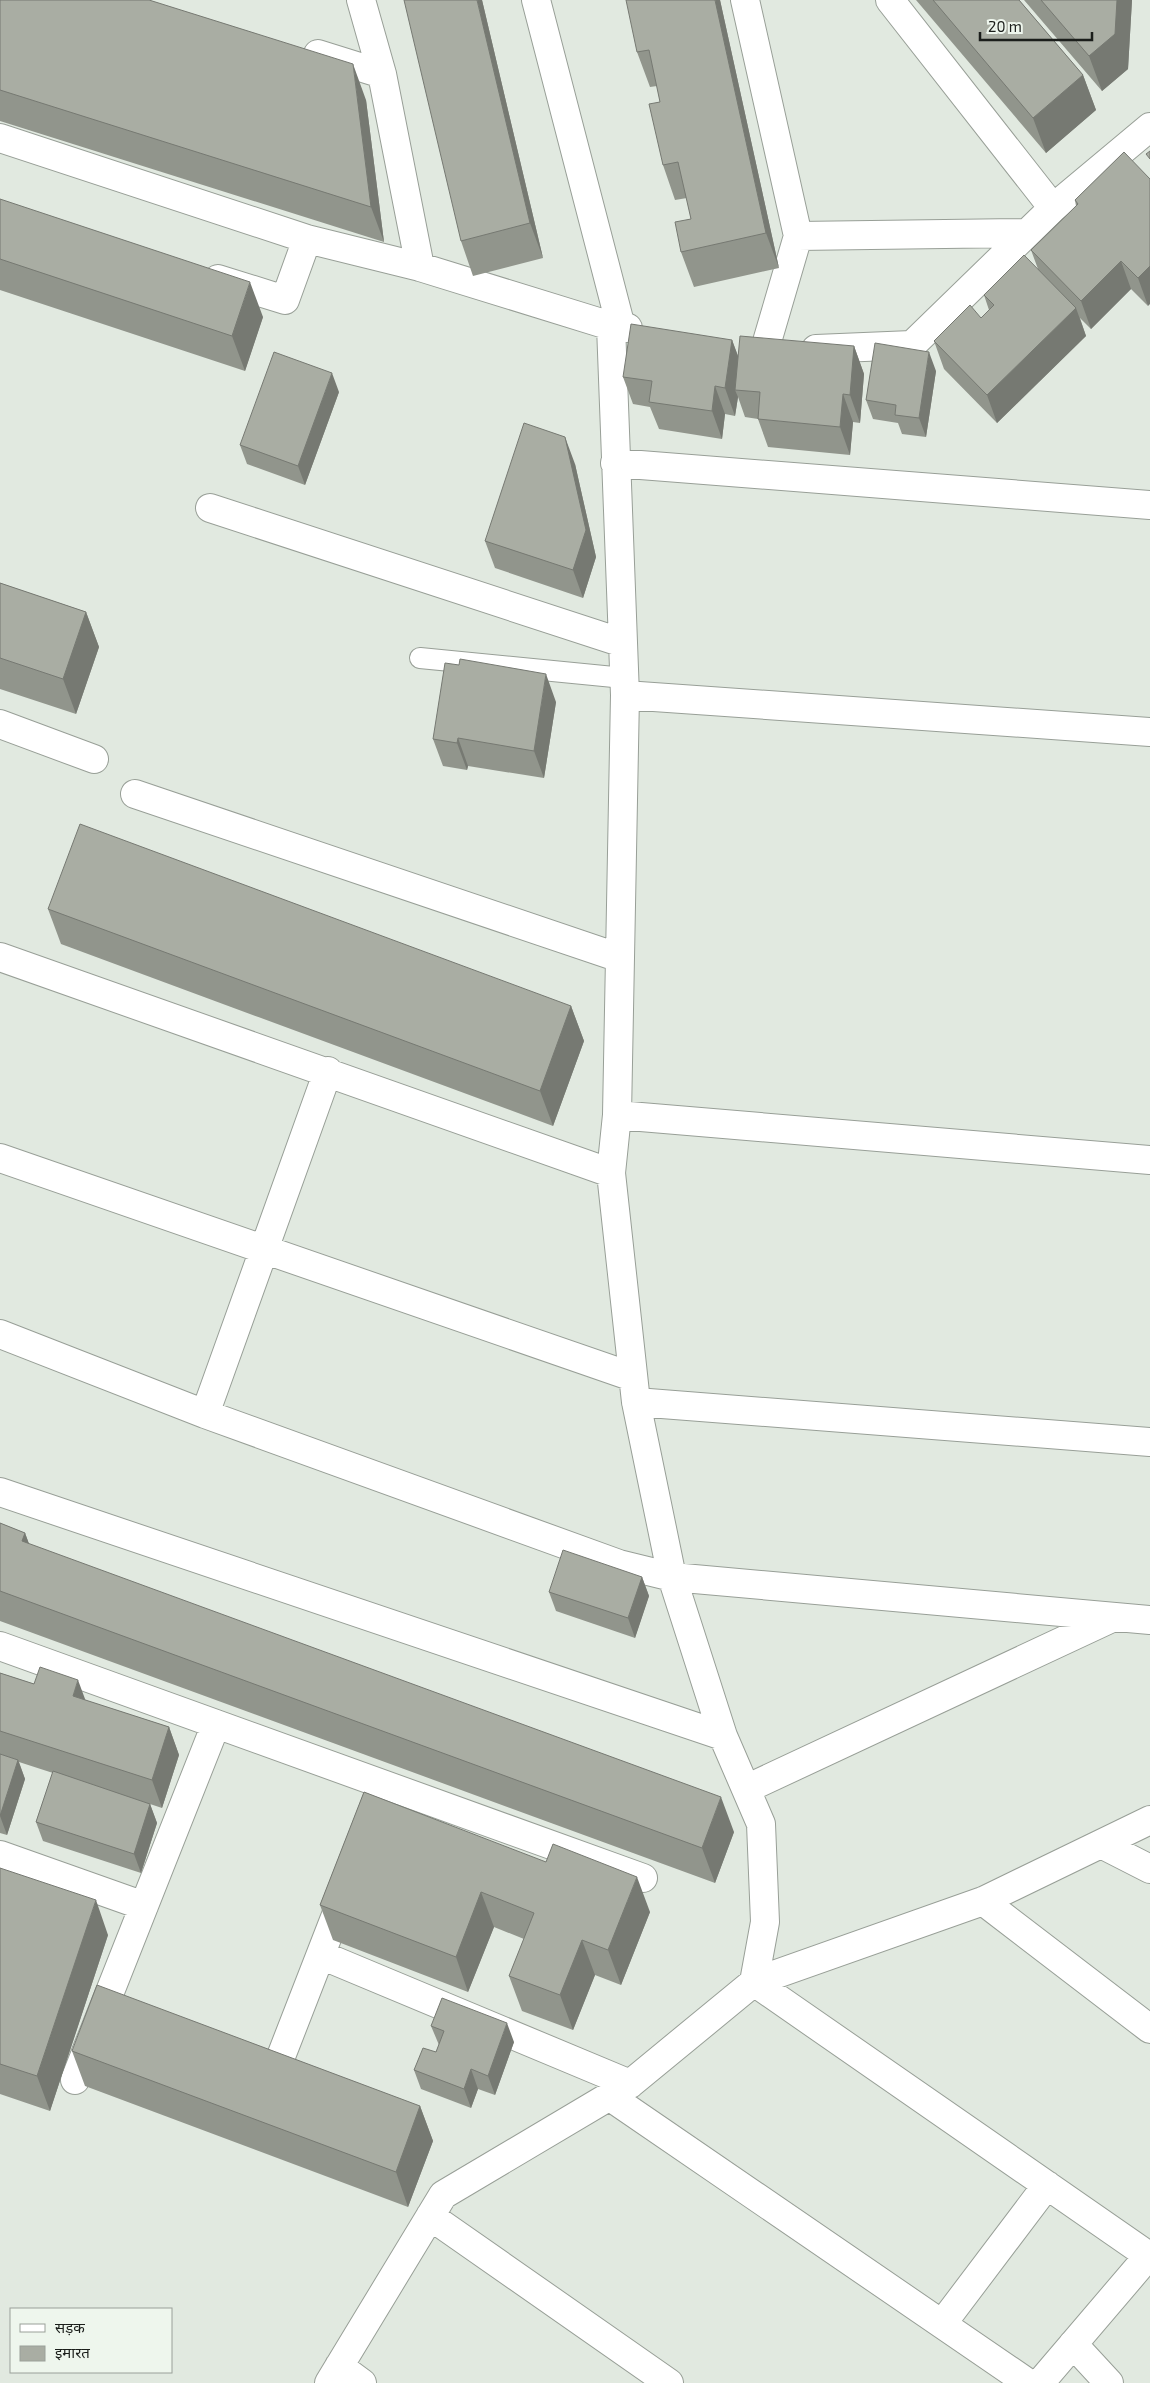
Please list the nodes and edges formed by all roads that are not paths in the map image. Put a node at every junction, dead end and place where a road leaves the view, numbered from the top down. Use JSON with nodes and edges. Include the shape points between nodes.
{"nodes":[{"id":1,"x":361,"y":0,"type":"edge"},
{"id":2,"x":536,"y":0,"type":"edge"},
{"id":3,"x":745,"y":0,"type":"edge"},
{"id":4,"x":890,"y":0,"type":"edge"},
{"id":5,"x":290,"y":46,"type":"edge"},
{"id":6,"x":382,"y":74,"type":"junction"},
{"id":7,"x":1150,"y":127,"type":"edge"},
{"id":8,"x":0,"y":138,"type":"edge"},
{"id":9,"x":1053,"y":208,"type":"junction"},
{"id":10,"x":1027,"y":233,"type":"junction"},
{"id":11,"x":798,"y":236,"type":"junction"},
{"id":12,"x":307,"y":239,"type":"junction"},
{"id":13,"x":420,"y":267,"type":"junction"},
{"id":14,"x":190,"y":271,"type":"edge"},
{"id":15,"x":616,"y":326,"type":"junction"},
{"id":16,"x":650,"y":332,"type":"edge"},
{"id":17,"x":736,"y":347,"type":"dead end"},
{"id":18,"x":764,"y":352,"type":"junction"},
{"id":19,"x":615,"y":464,"type":"junction"},
{"id":20,"x":1150,"y":505,"type":"edge"},
{"id":21,"x":210,"y":508,"type":"dead end"},
{"id":22,"x":623,"y":643,"type":"junction"},
{"id":23,"x":420,"y":658,"type":"dead end"},
{"id":24,"x":625,"y":686,"type":"junction"},
{"id":25,"x":0,"y":724,"type":"edge"},
{"id":26,"x":1150,"y":732,"type":"edge"},
{"id":27,"x":94,"y":759,"type":"dead end"},
{"id":28,"x":135,"y":794,"type":"dead end"},
{"id":29,"x":0,"y":957,"type":"edge"},
{"id":30,"x":620,"y":958,"type":"junction"},
{"id":31,"x":328,"y":1072,"type":"junction"},
{"id":32,"x":618,"y":1115,"type":"junction"},
{"id":33,"x":0,"y":1158,"type":"edge"},
{"id":34,"x":1150,"y":1160,"type":"edge"},
{"id":35,"x":610,"y":1173,"type":"junction"},
{"id":36,"x":264,"y":1249,"type":"junction"},
{"id":37,"x":0,"y":1334,"type":"edge"},
{"id":38,"x":634,"y":1390,"type":"junction"},
{"id":39,"x":205,"y":1414,"type":"junction"},
{"id":40,"x":1150,"y":1442,"type":"edge"},
{"id":41,"x":0,"y":1492,"type":"edge"},
{"id":42,"x":672,"y":1577,"type":"junction"},
{"id":43,"x":1114,"y":1617,"type":"junction"},
{"id":44,"x":1150,"y":1620,"type":"edge"},
{"id":45,"x":0,"y":1646,"type":"edge"},
{"id":46,"x":216,"y":1724,"type":"junction"},
{"id":47,"x":723,"y":1736,"type":"junction"},
{"id":48,"x":385,"y":1784,"type":"junction"},
{"id":49,"x":746,"y":1789,"type":"junction"},
{"id":50,"x":375,"y":1811,"type":"edge"},
{"id":51,"x":1150,"y":1820,"type":"edge"},
{"id":52,"x":1101,"y":1844,"type":"junction"},
{"id":53,"x":1,"y":1860,"type":"edge"},
{"id":54,"x":1150,"y":1869,"type":"edge"},
{"id":55,"x":351,"y":1874,"type":"edge"},
{"id":56,"x":643,"y":1878,"type":"dead end"},
{"id":57,"x":983,"y":1901,"type":"junction"},
{"id":58,"x":144,"y":1906,"type":"junction"},
{"id":59,"x":321,"y":1955,"type":"junction"},
{"id":60,"x":754,"y":1982,"type":"junction"},
{"id":61,"x":110,"y":1992,"type":"junction"},
{"id":62,"x":137,"y":2003,"type":"edge"},
{"id":63,"x":1150,"y":2029,"type":"edge"},
{"id":64,"x":253,"y":2048,"type":"edge"},
{"id":65,"x":280,"y":2059,"type":"junction"},
{"id":66,"x":308,"y":2070,"type":"edge"},
{"id":67,"x":75,"y":2080,"type":"edge"},
{"id":68,"x":620,"y":2090,"type":"junction"},
{"id":69,"x":1047,"y":2185,"type":"junction"},
{"id":70,"x":430,"y":2216,"type":"junction"},
{"id":71,"x":1149,"y":2255,"type":"edge"},
{"id":72,"x":942,"y":2324,"type":"junction"},
{"id":73,"x":1073,"y":2344,"type":"junction"},
{"id":74,"x":334,"y":2375,"type":"edge"},
{"id":75,"x":362,"y":2383,"type":"edge"},
{"id":76,"x":669,"y":2383,"type":"edge"},
{"id":77,"x":1028,"y":2383,"type":"edge"},
{"id":78,"x":1040,"y":2383,"type":"edge"},
{"id":79,"x":1109,"y":2383,"type":"edge"}],
"edges":[{"from":1,"to":6,"type":"street"},
{"from":2,"to":15,"type":"street"},
{"from":3,"to":11,"type":"street"},
{"from":4,"to":9,"type":"street"},
{"from":5,"to":6,"type":"street"},
{"from":6,"to":13,"type":"street"},
{"from":7,"to":9,"type":"street"},
{"from":8,"to":12,"type":"street"},
{"from":9,"to":10,"type":"street"},
{"from":10,"to":11,"type":"street"},
{"from":10,"to":18,"type":"street","via":[[912,345]]},
{"from":11,"to":18,"type":"street"},
{"from":12,"to":13,"type":"street"},
{"from":12,"to":14,"type":"street","via":[[286,300]]},
{"from":13,"to":15,"type":"street"},
{"from":15,"to":16,"type":"street"},
{"from":15,"to":19,"type":"street"},
{"from":17,"to":18,"type":"street"},
{"from":19,"to":20,"type":"street"},
{"from":19,"to":22,"type":"street"},
{"from":21,"to":22,"type":"street"},
{"from":22,"to":24,"type":"street"},
{"from":23,"to":24,"type":"lane"},
{"from":24,"to":26,"type":"street"},
{"from":24,"to":30,"type":"street"},
{"from":25,"to":27,"type":"street"},
{"from":28,"to":30,"type":"street"},
{"from":29,"to":31,"type":"street"},
{"from":30,"to":32,"type":"street"},
{"from":31,"to":35,"type":"street"},
{"from":31,"to":36,"type":"street"},
{"from":32,"to":34,"type":"street"},
{"from":32,"to":35,"type":"street"},
{"from":33,"to":36,"type":"street"},
{"from":35,"to":38,"type":"street"},
{"from":36,"to":38,"type":"street"},
{"from":36,"to":39,"type":"street"},
{"from":37,"to":39,"type":"street"},
{"from":38,"to":40,"type":"street"},
{"from":38,"to":42,"type":"street"},
{"from":39,"to":42,"type":"street","via":[[619,1564]]},
{"from":41,"to":47,"type":"street"},
{"from":42,"to":43,"type":"street"},
{"from":42,"to":47,"type":"street"},
{"from":43,"to":44,"type":"street"},
{"from":43,"to":49,"type":"street"},
{"from":45,"to":46,"type":"street"},
{"from":46,"to":48,"type":"street"},
{"from":46,"to":58,"type":"street"},
{"from":47,"to":49,"type":"street"},
{"from":48,"to":50,"type":"street"},
{"from":48,"to":56,"type":"street"},
{"from":49,"to":60,"type":"street","via":[[761,1824],[764,1881],[765,1922]]},
{"from":51,"to":52,"type":"street"},
{"from":52,"to":54,"type":"street"},
{"from":52,"to":57,"type":"street"},
{"from":53,"to":58,"type":"street"},
{"from":55,"to":59,"type":"street"},
{"from":57,"to":60,"type":"street"},
{"from":57,"to":63,"type":"street"},
{"from":58,"to":61,"type":"street"},
{"from":59,"to":65,"type":"street"},
{"from":59,"to":68,"type":"street"},
{"from":60,"to":68,"type":"street"},
{"from":60,"to":69,"type":"street"},
{"from":61,"to":62,"type":"street"},
{"from":61,"to":67,"type":"street"},
{"from":64,"to":65,"type":"street"},
{"from":65,"to":66,"type":"street"},
{"from":68,"to":70,"type":"street","via":[[443,2195]]},
{"from":68,"to":72,"type":"street"},
{"from":69,"to":71,"type":"street"},
{"from":69,"to":72,"type":"street"},
{"from":70,"to":74,"type":"street"},
{"from":70,"to":76,"type":"street"},
{"from":71,"to":73,"type":"street"},
{"from":72,"to":77,"type":"street"},
{"from":73,"to":78,"type":"street"},
{"from":73,"to":79,"type":"street"},
{"from":74,"to":75,"type":"street"}]}
